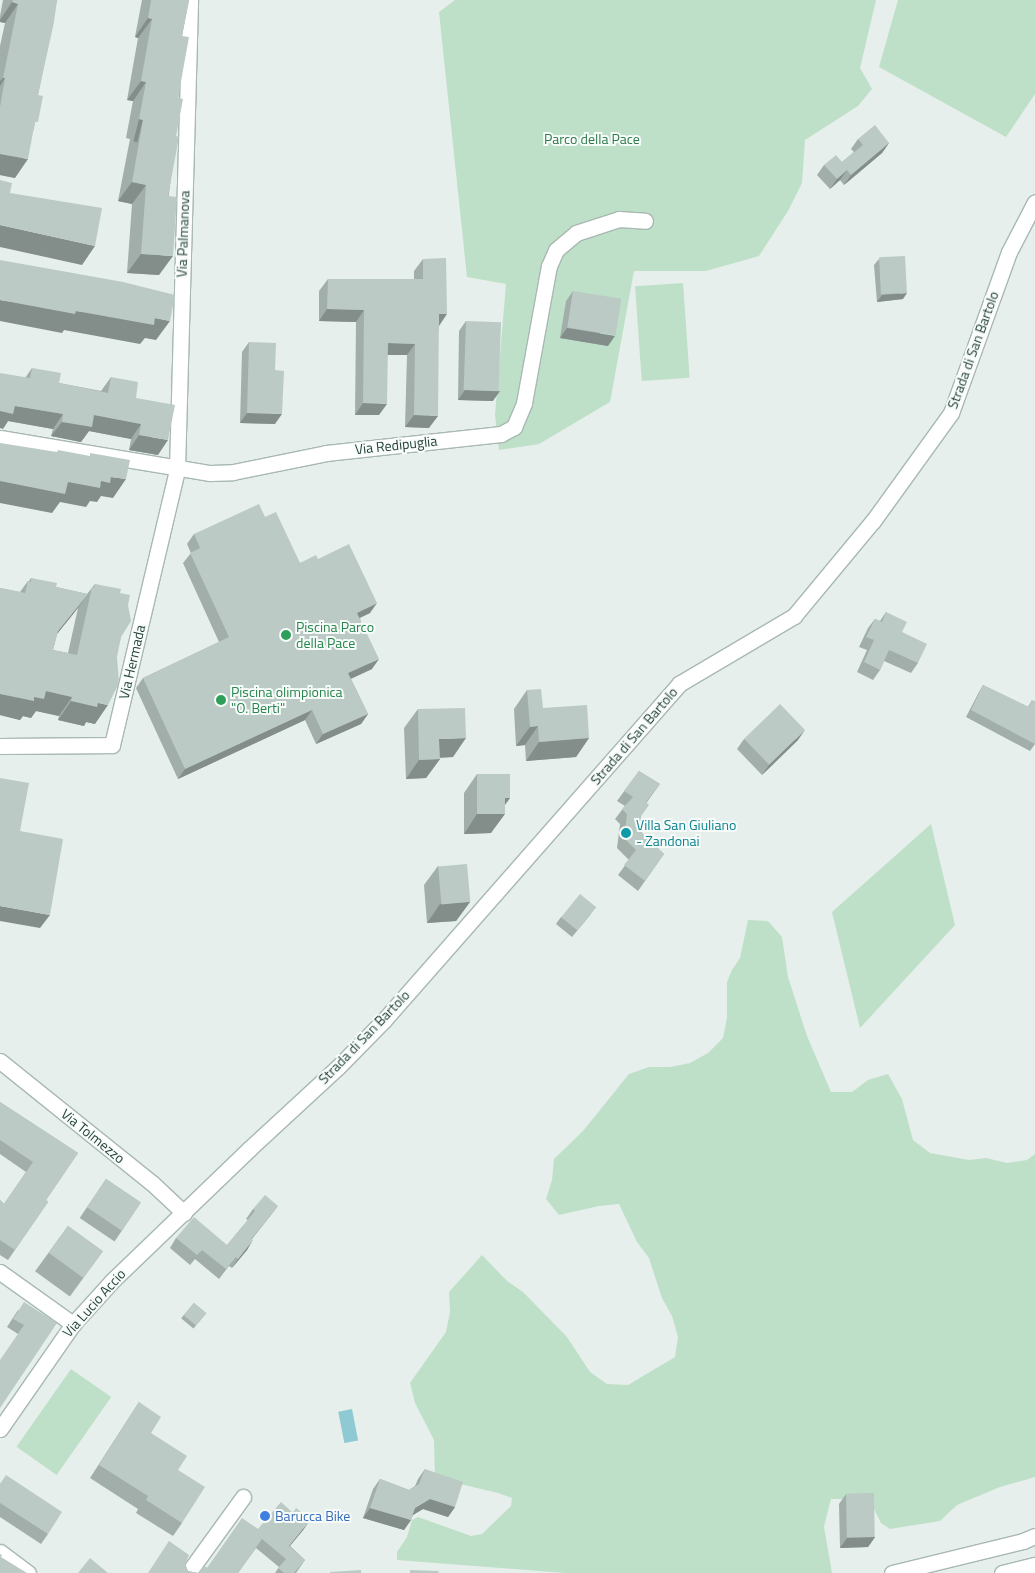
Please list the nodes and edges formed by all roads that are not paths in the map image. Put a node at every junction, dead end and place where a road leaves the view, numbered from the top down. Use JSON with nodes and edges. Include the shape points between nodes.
{"nodes":[{"id":1,"x":190,"y":0,"type":"edge"},
{"id":2,"x":1035,"y":202,"type":"edge"},
{"id":3,"x":644,"y":221,"type":"dead end"},
{"id":4,"x":162,"y":294,"type":"edge"},
{"id":5,"x":181,"y":297,"type":"junction"},
{"id":6,"x":0,"y":438,"type":"edge"},
{"id":7,"x":177,"y":469,"type":"junction"},
{"id":8,"x":0,"y":746,"type":"edge"},
{"id":9,"x":0,"y":1061,"type":"edge"},
{"id":10,"x":184,"y":1213,"type":"junction"},
{"id":11,"x":0,"y":1272,"type":"edge"},
{"id":12,"x":73,"y":1324,"type":"junction"},
{"id":13,"x":0,"y":1429,"type":"edge"},
{"id":14,"x":243,"y":1497,"type":"dead end"},
{"id":15,"x":1035,"y":1536,"type":"edge"},
{"id":16,"x":0,"y":1552,"type":"edge"},
{"id":17,"x":1035,"y":1565,"type":"edge"},
{"id":18,"x":28,"y":1573,"type":"edge"},
{"id":19,"x":188,"y":1573,"type":"edge"},
{"id":20,"x":892,"y":1573,"type":"edge"},
{"id":21,"x":1002,"y":1573,"type":"edge"}],
"edges":[{"from":1,"to":5,"type":"street","name":"Via Palmanova"},
{"from":2,"to":10,"type":"street","name":"Strada di San Bartolo","via":[[1008,252],[951,413],[873,521],[794,616],[679,684],[385,1019]]},
{"from":3,"to":7,"type":"street","name":"Via Redipuglia","via":[[619,219],[576,233],[556,250],[549,266],[524,403],[514,427],[501,434],[336,452],[233,472]]},
{"from":4,"to":5,"type":"street"},
{"from":5,"to":7,"type":"street","name":"Via Palmanova"},
{"from":6,"to":7,"type":"street","name":"Via Redipuglia"},
{"from":7,"to":8,"type":"street","name":"Via Hermada","via":[[112,745]]},
{"from":9,"to":10,"type":"street","name":"Via Tolmezzo","via":[[152,1183]]},
{"from":10,"to":12,"type":"street","name":"Via Lucio Accio","via":[[112,1281]]},
{"from":11,"to":12,"type":"street"},
{"from":12,"to":13,"type":"street","name":"Via Lucio Accio"},
{"from":14,"to":19,"type":"street"},
{"from":15,"to":20,"type":"street"},
{"from":16,"to":18,"type":"street"},
{"from":17,"to":21,"type":"street"}]}
